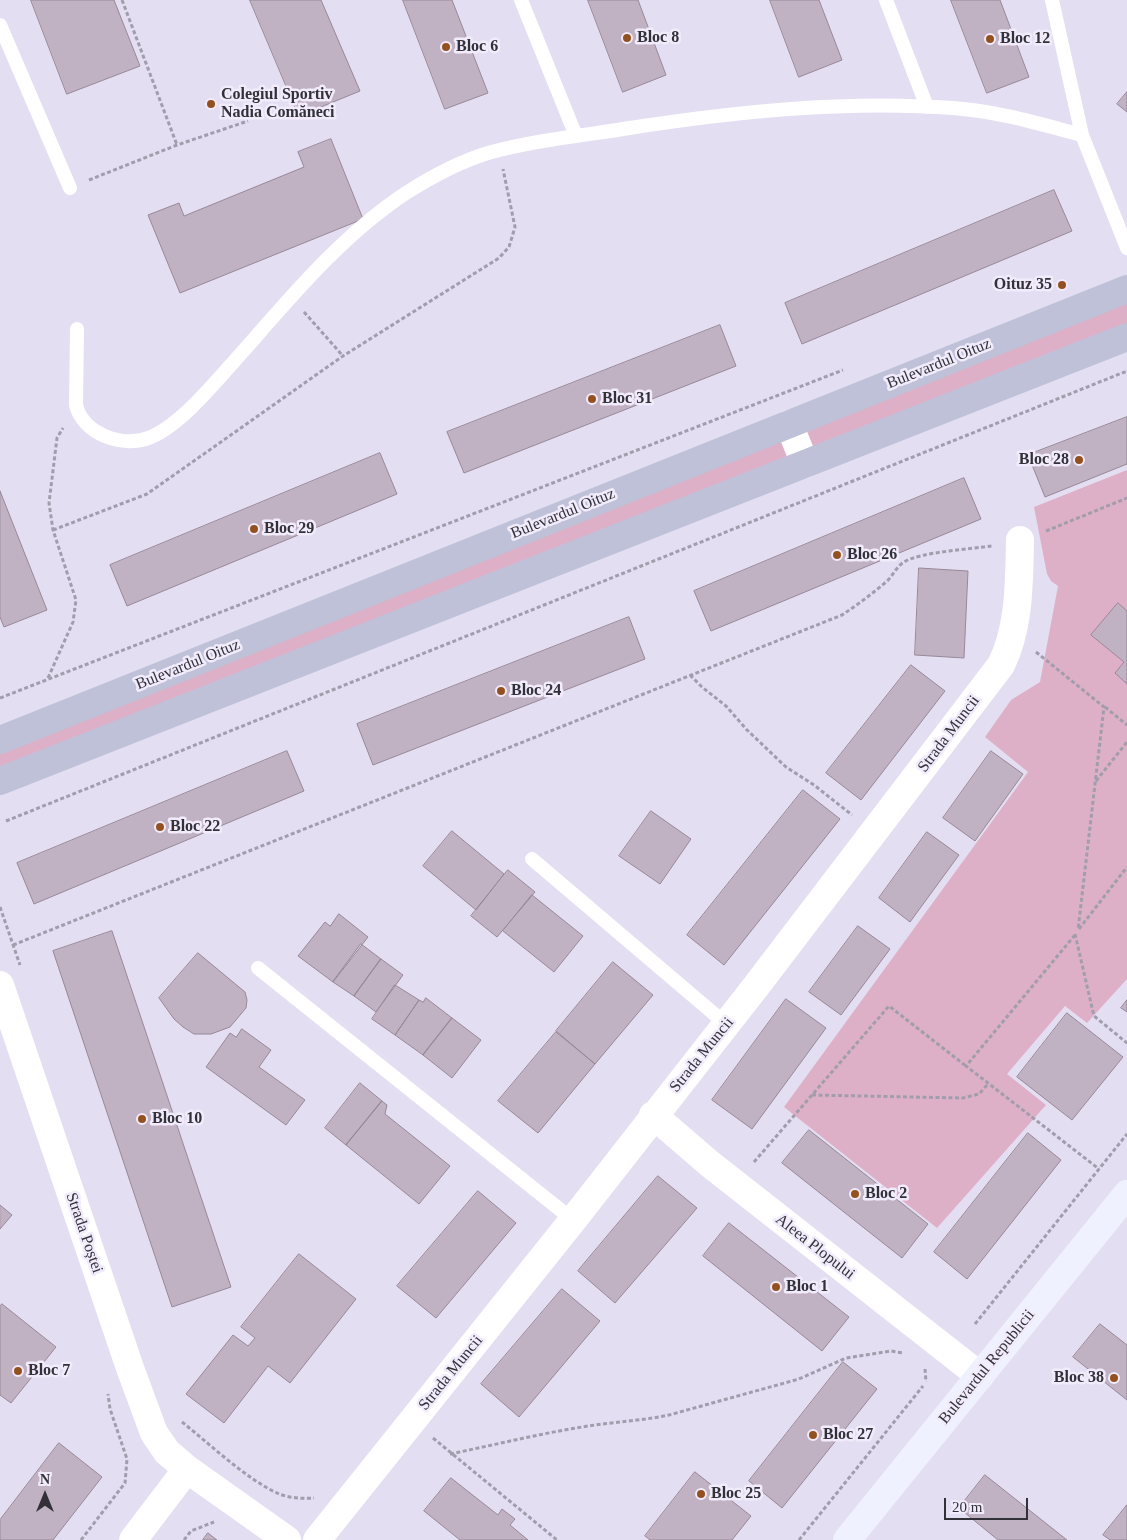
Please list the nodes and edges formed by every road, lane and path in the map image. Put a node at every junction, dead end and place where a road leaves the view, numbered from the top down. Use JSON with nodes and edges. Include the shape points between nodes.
{"nodes":[{"id":1,"x":122,"y":0,"type":"edge"},
{"id":2,"x":521,"y":0,"type":"edge"},
{"id":3,"x":886,"y":0,"type":"edge"},
{"id":4,"x":1052,"y":0,"type":"edge"},
{"id":5,"x":0,"y":25,"type":"edge"},
{"id":6,"x":927,"y":107,"type":"junction"},
{"id":7,"x":248,"y":120,"type":"dead end"},
{"id":8,"x":1082,"y":135,"type":"junction"},
{"id":9,"x":576,"y":136,"type":"junction"},
{"id":10,"x":177,"y":145,"type":"junction"},
{"id":11,"x":499,"y":151,"type":"junction"},
{"id":12,"x":70,"y":188,"type":"joint"},
{"id":13,"x":1127,"y":248,"type":"edge"},
{"id":14,"x":1127,"y":288,"type":"edge"},
{"id":15,"x":290,"y":297,"type":"junction"},
{"id":16,"x":77,"y":329,"type":"dead end"},
{"id":17,"x":1127,"y":337,"type":"edge"},
{"id":18,"x":343,"y":356,"type":"junction"},
{"id":19,"x":848,"y":368,"type":"dead end"},
{"id":20,"x":1127,"y":371,"type":"edge"},
{"id":21,"x":76,"y":405,"type":"junction"},
{"id":22,"x":789,"y":424,"type":"junction"},
{"id":23,"x":805,"y":464,"type":"junction"},
{"id":24,"x":1127,"y":498,"type":"edge"},
{"id":25,"x":53,"y":530,"type":"junction"},
{"id":26,"x":1020,"y":540,"type":"junction"},
{"id":27,"x":1012,"y":634,"type":"junction"},
{"id":28,"x":690,"y":675,"type":"junction"},
{"id":29,"x":48,"y":678,"type":"junction"},
{"id":30,"x":0,"y":698,"type":"edge"},
{"id":31,"x":1104,"y":707,"type":"junction"},
{"id":32,"x":1127,"y":725,"type":"edge"},
{"id":33,"x":0,"y":740,"type":"edge"},
{"id":34,"x":1127,"y":742,"type":"edge"},
{"id":35,"x":0,"y":782,"type":"edge"},
{"id":36,"x":1096,"y":782,"type":"junction"},
{"id":37,"x":6,"y":821,"type":"dead end"},
{"id":38,"x":874,"y":832,"type":"junction"},
{"id":39,"x":532,"y":859,"type":"dead end"},
{"id":40,"x":1127,"y":868,"type":"edge"},
{"id":41,"x":0,"y":907,"type":"edge"},
{"id":42,"x":1078,"y":930,"type":"junction"},
{"id":43,"x":1075,"y":934,"type":"junction"},
{"id":44,"x":13,"y":945,"type":"junction"},
{"id":45,"x":258,"y":968,"type":"dead end"},
{"id":46,"x":11,"y":979,"type":"edge"},
{"id":47,"x":726,"y":1024,"type":"junction"},
{"id":48,"x":1127,"y":1043,"type":"edge"},
{"id":49,"x":966,"y":1066,"type":"junction"},
{"id":50,"x":989,"y":1084,"type":"junction"},
{"id":51,"x":812,"y":1095,"type":"junction"},
{"id":52,"x":653,"y":1115,"type":"junction"},
{"id":53,"x":1127,"y":1134,"type":"edge"},
{"id":54,"x":1099,"y":1169,"type":"junction"},
{"id":55,"x":735,"y":1184,"type":"junction"},
{"id":56,"x":1127,"y":1194,"type":"edge"},
{"id":57,"x":573,"y":1220,"type":"junction"},
{"id":58,"x":975,"y":1324,"type":"dead end"},
{"id":59,"x":910,"y":1355,"type":"dead end"},
{"id":60,"x":921,"y":1361,"type":"dead end"},
{"id":61,"x":980,"y":1376,"type":"junction"},
{"id":62,"x":926,"y":1382,"type":"dead end"},
{"id":63,"x":923,"y":1386,"type":"dead end"},
{"id":64,"x":110,"y":1409,"type":"dead end"},
{"id":65,"x":417,"y":1415,"type":"junction"},
{"id":66,"x":181,"y":1420,"type":"dead end"},
{"id":67,"x":450,"y":1454,"type":"junction"},
{"id":68,"x":187,"y":1469,"type":"junction"},
{"id":69,"x":317,"y":1498,"type":"dead end"},
{"id":70,"x":217,"y":1521,"type":"dead end"},
{"id":71,"x":81,"y":1540,"type":"edge"},
{"id":72,"x":133,"y":1540,"type":"edge"},
{"id":73,"x":184,"y":1540,"type":"edge"},
{"id":74,"x":287,"y":1540,"type":"edge"},
{"id":75,"x":317,"y":1540,"type":"edge"},
{"id":76,"x":557,"y":1540,"type":"edge"},
{"id":77,"x":799,"y":1540,"type":"edge"},
{"id":78,"x":847,"y":1540,"type":"edge"}],
"edges":[{"from":1,"to":10,"type":"path"},
{"from":2,"to":9,"type":"lane"},
{"from":3,"to":6,"type":"lane"},
{"from":4,"to":8,"type":"lane"},
{"from":5,"to":12,"type":"lane"},
{"from":6,"to":8,"type":"lane","via":[[1006,116]]},
{"from":6,"to":9,"type":"lane","via":[[883,105],[737,114]]},
{"from":7,"to":10,"type":"path"},
{"from":8,"to":13,"type":"lane"},
{"from":9,"to":11,"type":"lane"},
{"from":10,"to":12,"type":"path"},
{"from":11,"to":15,"type":"lane","via":[[463,162],[389,205],[355,232]]},
{"from":11,"to":18,"type":"path","via":[[515,227],[509,247],[499,258]]},
{"from":14,"to":22,"type":"main road","name":"Bulevardul Oituz"},
{"from":15,"to":18,"type":"path"},
{"from":15,"to":21,"type":"lane","via":[[195,403],[150,438],[115,440],[98,433],[83,422]]},
{"from":16,"to":21,"type":"lane"},
{"from":17,"to":23,"type":"main road"},
{"from":18,"to":25,"type":"path","via":[[147,494]]},
{"from":19,"to":29,"type":"path"},
{"from":20,"to":37,"type":"path"},
{"from":21,"to":25,"type":"path","via":[[57,438],[49,503]]},
{"from":22,"to":23,"type":"street"},
{"from":22,"to":33,"type":"main road","name":"Bulevardul Oituz"},
{"from":23,"to":35,"type":"main road"},
{"from":24,"to":26,"type":"path","via":[[1064,526]]},
{"from":25,"to":29,"type":"path","via":[[76,600],[73,622]]},
{"from":26,"to":27,"type":"street","name":"Strada Muncii"},
{"from":26,"to":28,"type":"path","via":[[905,561],[874,592],[842,615]]},
{"from":27,"to":31,"type":"path"},
{"from":27,"to":38,"type":"street","name":"Strada Muncii","via":[[1001,665]]},
{"from":28,"to":38,"type":"path","via":[[726,706],[786,767]]},
{"from":28,"to":44,"type":"path"},
{"from":29,"to":30,"type":"path"},
{"from":31,"to":32,"type":"path"},
{"from":31,"to":36,"type":"path"},
{"from":34,"to":36,"type":"path"},
{"from":36,"to":42,"type":"path"},
{"from":38,"to":47,"type":"street","name":"Strada Muncii"},
{"from":39,"to":47,"type":"lane"},
{"from":40,"to":42,"type":"path"},
{"from":41,"to":44,"type":"path"},
{"from":42,"to":43,"type":"path"},
{"from":43,"to":48,"type":"path","via":[[1094,1016]]},
{"from":43,"to":49,"type":"path"},
{"from":44,"to":46,"type":"path"},
{"from":45,"to":57,"type":"lane"},
{"from":46,"to":68,"type":"street","name":"Strada Poștei","via":[[127,1358],[154,1433],[167,1452]]},
{"from":47,"to":52,"type":"street","name":"Strada Muncii"},
{"from":49,"to":50,"type":"path"},
{"from":49,"to":51,"type":"path","via":[[889,1006]]},
{"from":50,"to":51,"type":"path","via":[[979,1094],[963,1098]]},
{"from":50,"to":54,"type":"path"},
{"from":51,"to":55,"type":"path"},
{"from":52,"to":55,"type":"street","name":"Aleea Plopului"},
{"from":52,"to":57,"type":"street","name":"Strada Muncii"},
{"from":53,"to":54,"type":"path"},
{"from":54,"to":58,"type":"path"},
{"from":55,"to":61,"type":"street","name":"Aleea Plopului"},
{"from":56,"to":61,"type":"street","name":"Bulevardul Republicii"},
{"from":57,"to":65,"type":"street","name":"Strada Muncii"},
{"from":59,"to":67,"type":"path","via":[[890,1351],[846,1358],[799,1379],[684,1412],[569,1429]]},
{"from":60,"to":62,"type":"path"},
{"from":61,"to":78,"type":"street","name":"Bulevardul Republicii"},
{"from":63,"to":77,"type":"path"},
{"from":64,"to":71,"type":"path","via":[[127,1459],[125,1483]]},
{"from":65,"to":67,"type":"path","via":[[432,1437]]},
{"from":65,"to":75,"type":"street","name":"Strada Muncii"},
{"from":66,"to":69,"type":"path","via":[[250,1475],[280,1494],[301,1499]]},
{"from":67,"to":76,"type":"path"},
{"from":68,"to":72,"type":"street"},
{"from":68,"to":74,"type":"street","name":"Strada Poștei"},
{"from":70,"to":73,"type":"path","via":[[191,1531]]}]}
